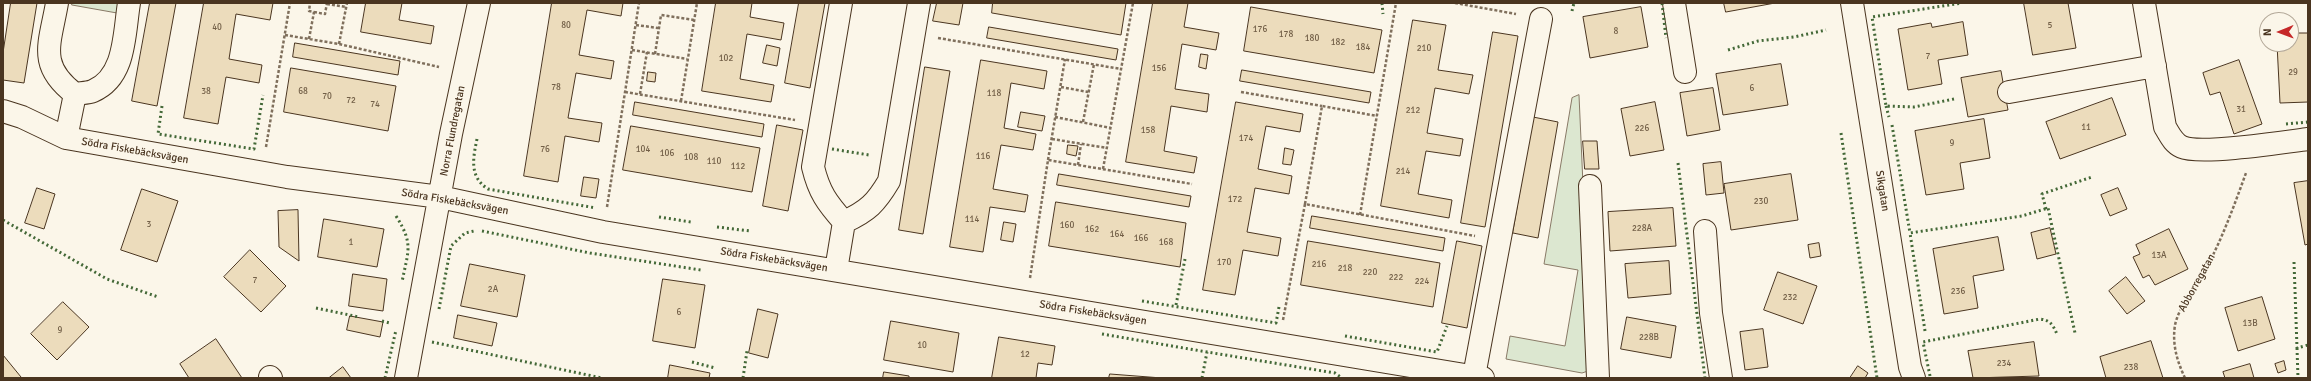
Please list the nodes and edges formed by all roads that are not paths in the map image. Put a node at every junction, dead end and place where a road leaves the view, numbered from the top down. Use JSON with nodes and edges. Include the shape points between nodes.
{"nodes":[{"id":1,"x":57,"y":3,"type":"edge"},
{"id":2,"x":129,"y":3,"type":"edge"},
{"id":3,"x":479,"y":3,"type":"edge"},
{"id":4,"x":841,"y":3,"type":"edge"},
{"id":5,"x":919,"y":3,"type":"edge"},
{"id":6,"x":1674,"y":3,"type":"edge"},
{"id":7,"x":1852,"y":3,"type":"edge"},
{"id":8,"x":2144,"y":3,"type":"edge"},
{"id":9,"x":1541,"y":19,"type":"road end"},
{"id":10,"x":2155,"y":66,"type":"junction"},
{"id":11,"x":1685,"y":72,"type":"dead end"},
{"id":12,"x":2009,"y":92,"type":"dead end"},
{"id":13,"x":75,"y":94,"type":"junction"},
{"id":14,"x":3,"y":111,"type":"edge"},
{"id":15,"x":66,"y":138,"type":"junction"},
{"id":16,"x":2308,"y":139,"type":"edge"},
{"id":17,"x":1590,"y":186,"type":"dead end"},
{"id":18,"x":440,"y":197,"type":"junction"},
{"id":19,"x":844,"y":222,"type":"junction"},
{"id":20,"x":1705,"y":231,"type":"dead end"},
{"id":21,"x":836,"y":270,"type":"junction"},
{"id":22,"x":1376,"y":369,"type":"edge"},
{"id":23,"x":1479,"y":377,"type":"edge"},
{"id":24,"x":406,"y":378,"type":"edge"},
{"id":25,"x":1598,"y":378,"type":"edge"},
{"id":26,"x":1721,"y":378,"type":"edge"},
{"id":27,"x":1914,"y":378,"type":"edge"}],
"edges":[{"from":1,"to":13,"type":"street","via":[[48,56],[52,71],[61,84]]},
{"from":2,"to":13,"type":"street","via":[[118,68],[108,82],[93,91]]},
{"from":3,"to":18,"type":"street","name":"Norra Flundregatan"},
{"from":4,"to":19,"type":"street","via":[[813,167],[818,187]]},
{"from":5,"to":19,"type":"street","via":[[889,181],[877,201],[862,214]]},
{"from":6,"to":11,"type":"street"},
{"from":7,"to":27,"type":"street","name":"Sikgatan"},
{"from":8,"to":10,"type":"street"},
{"from":9,"to":23,"type":"street","via":[[1499,241]]},
{"from":10,"to":12,"type":"street"},
{"from":10,"to":16,"type":"street","via":[[2165,127],[2173,142],[2183,148],[2256,146]]},
{"from":13,"to":15,"type":"street"},
{"from":14,"to":15,"type":"street","name":"Södra Fiskebäcksvägen"},
{"from":15,"to":18,"type":"street","name":"Södra Fiskebäcksvägen","via":[[262,173]]},
{"from":17,"to":25,"type":"street"},
{"from":18,"to":21,"type":"street","name":"Södra Fiskebäcksvägen","via":[[603,232]]},
{"from":18,"to":24,"type":"street","name":"Norra Flundregatan"},
{"from":19,"to":21,"type":"street"},
{"from":20,"to":26,"type":"street","via":[[1711,313]]},
{"from":21,"to":22,"type":"street","name":"Södra Fiskebäcksvägen","via":[[1279,344]]},
{"from":22,"to":23,"type":"street","name":"Södra Fiskebäcksvägen"}]}
